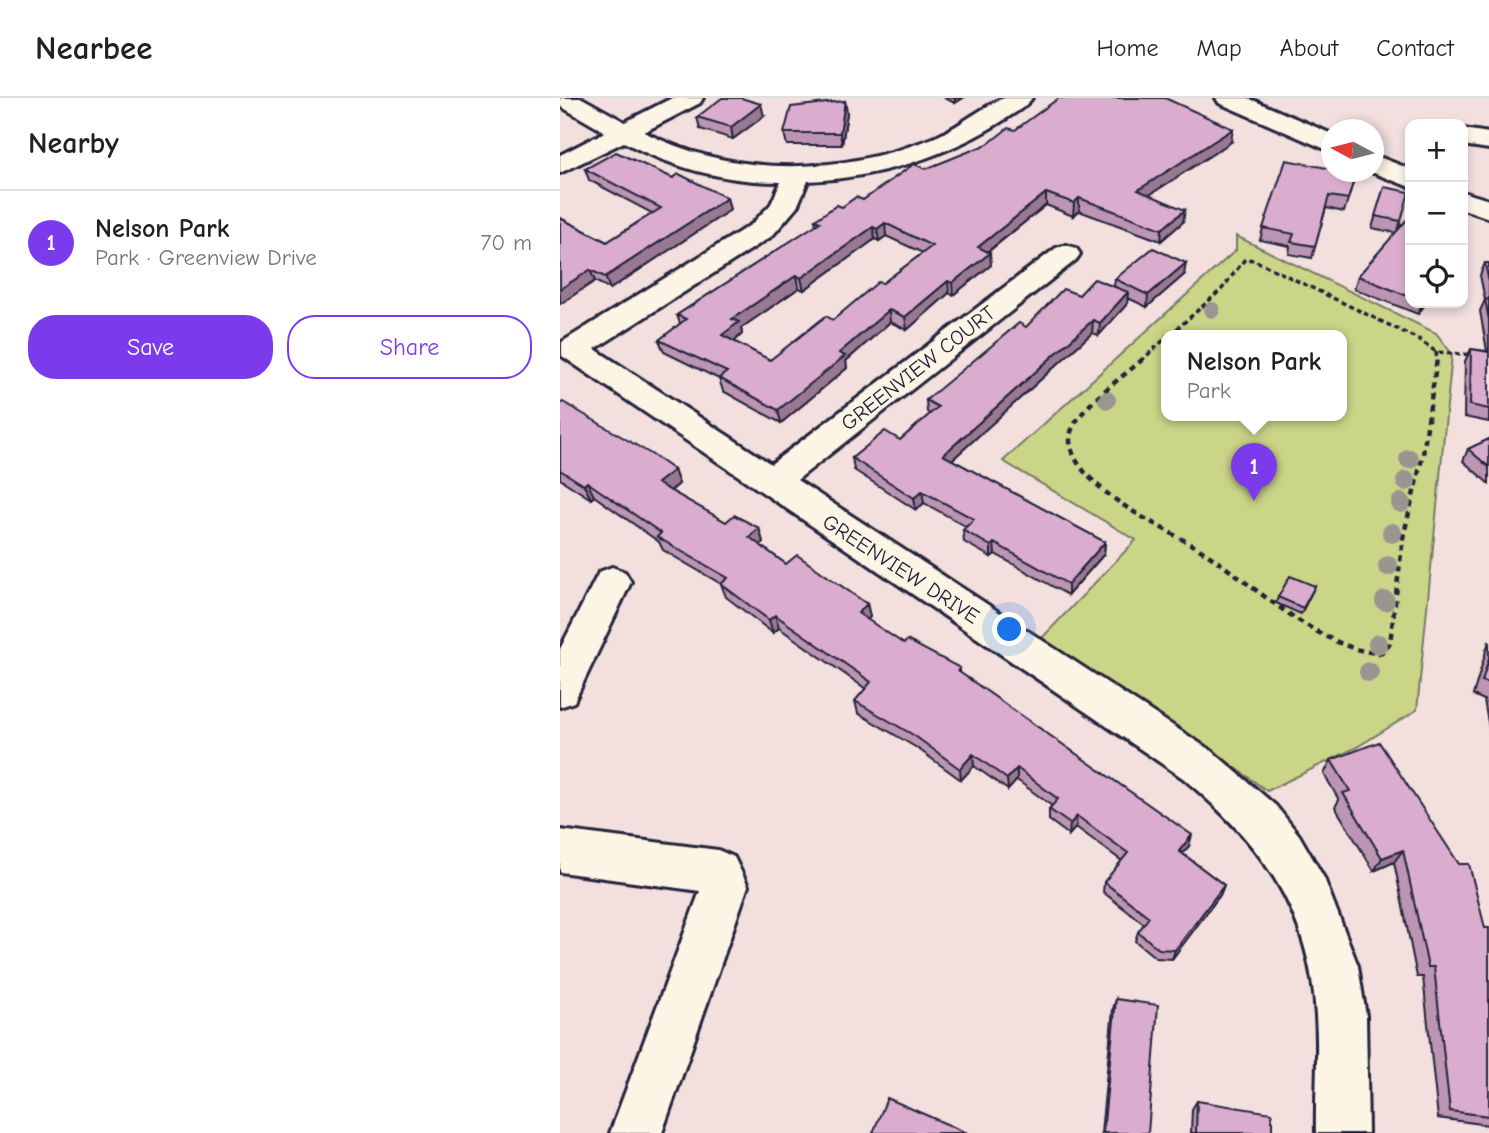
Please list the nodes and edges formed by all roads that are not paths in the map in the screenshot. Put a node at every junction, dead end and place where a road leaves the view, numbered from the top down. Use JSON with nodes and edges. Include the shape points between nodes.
{"nodes":[{"id":1,"x":564,"y":98,"type":"edge"},
{"id":2,"x":691,"y":98,"type":"edge"},
{"id":3,"x":1020,"y":98,"type":"edge"},
{"id":4,"x":1228,"y":98,"type":"edge"},
{"id":5,"x":626,"y":131,"type":"junction"},
{"id":6,"x":1468,"y":138,"type":"edge"},
{"id":7,"x":1321,"y":139,"type":"edge"},
{"id":8,"x":1489,"y":141,"type":"edge"},
{"id":9,"x":1405,"y":150,"type":"edge"},
{"id":10,"x":1384,"y":159,"type":"edge"},
{"id":11,"x":560,"y":165,"type":"edge"},
{"id":12,"x":1384,"y":167,"type":"edge"},
{"id":13,"x":798,"y":173,"type":"junction"},
{"id":14,"x":1405,"y":177,"type":"edge"},
{"id":15,"x":1468,"y":202,"type":"edge"},
{"id":16,"x":1489,"y":210,"type":"edge"},
{"id":17,"x":1066,"y":254,"type":"dead end"},
{"id":18,"x":770,"y":483,"type":"junction"},
{"id":19,"x":611,"y":582,"type":"dead end"},
{"id":20,"x":560,"y":690,"type":"edge"},
{"id":21,"x":560,"y":851,"type":"edge"},
{"id":22,"x":636,"y":1133,"type":"edge"},
{"id":23,"x":1342,"y":1133,"type":"edge"}],
"edges":[{"from":1,"to":5,"type":"street"},
{"from":2,"to":5,"type":"street"},
{"from":3,"to":13,"type":"street","via":[[967,131],[919,152],[870,165]]},
{"from":4,"to":7,"type":"street"},
{"from":5,"to":11,"type":"street"},
{"from":5,"to":13,"type":"street","via":[[692,161],[736,170]]},
{"from":6,"to":8,"type":"street"},
{"from":9,"to":10,"type":"street"},
{"from":12,"to":14,"type":"street"},
{"from":13,"to":18,"type":"street","name":"GREENVIEW DRIVE","via":[[783,207],[762,230],[573,349]]},
{"from":15,"to":16,"type":"street"},
{"from":17,"to":18,"type":"street","name":"GREENVIEW COURT"},
{"from":18,"to":23,"type":"street","name":"GREENVIEW DRIVE","via":[[1198,765],[1268,829],[1313,902],[1327,941],[1341,1015]]},
{"from":19,"to":20,"type":"street"},
{"from":21,"to":22,"type":"street","via":[[718,872],[725,886]]}]}
